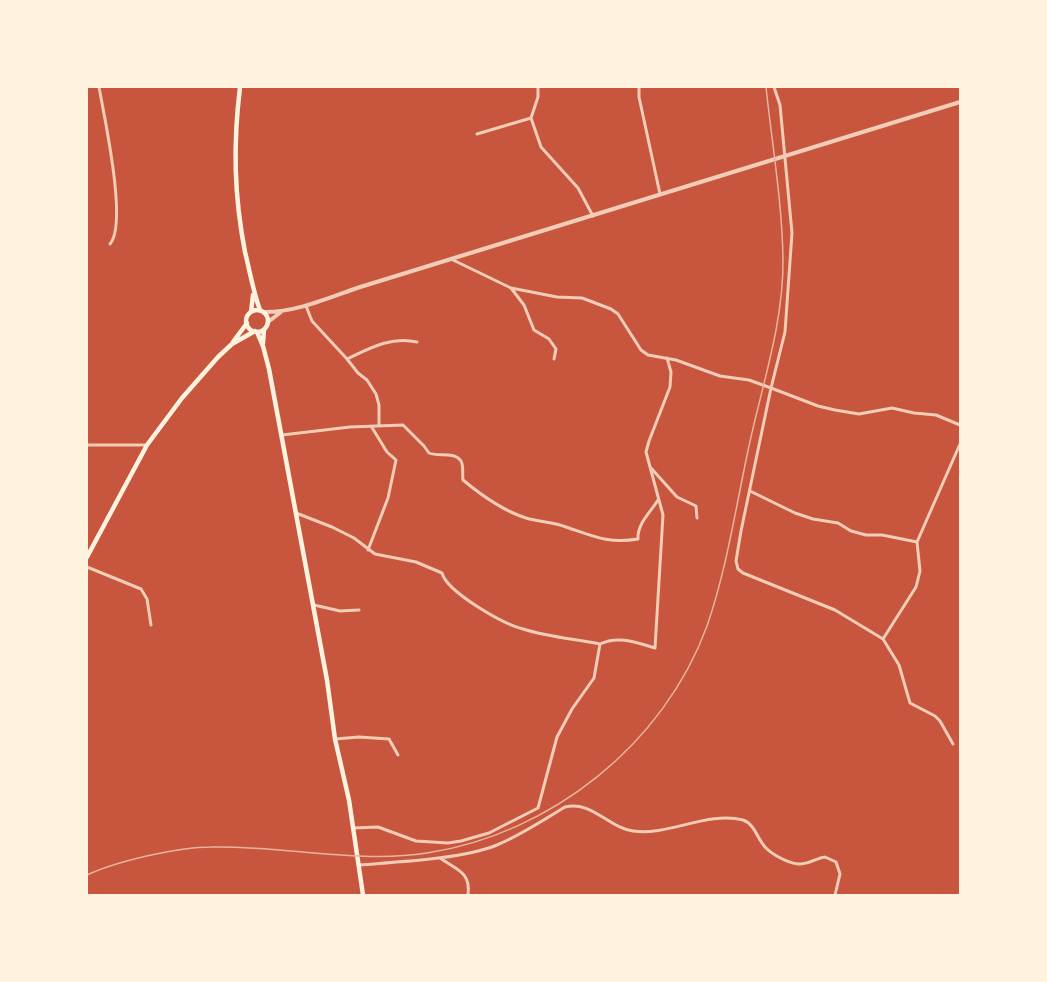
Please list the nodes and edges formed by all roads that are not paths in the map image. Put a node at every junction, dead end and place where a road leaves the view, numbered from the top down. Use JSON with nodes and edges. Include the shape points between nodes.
{"nodes":[{"id":1,"x":99,"y":87,"type":"edge"},
{"id":2,"x":240,"y":87,"type":"edge"},
{"id":3,"x":538,"y":87,"type":"edge"},
{"id":4,"x":639,"y":87,"type":"edge"},
{"id":5,"x":774,"y":87,"type":"edge"},
{"id":6,"x":960,"y":102,"type":"edge"},
{"id":7,"x":531,"y":118,"type":"junction"},
{"id":8,"x":477,"y":134,"type":"dead end"},
{"id":9,"x":785,"y":157,"type":"junction"},
{"id":10,"x":660,"y":194,"type":"junction"},
{"id":11,"x":593,"y":216,"type":"junction"},
{"id":12,"x":110,"y":244,"type":"dead end"},
{"id":13,"x":453,"y":260,"type":"junction"},
{"id":14,"x":511,"y":288,"type":"junction"},
{"id":15,"x":253,"y":292,"type":"junction"},
{"id":16,"x":306,"y":306,"type":"junction"},
{"id":17,"x":262,"y":311,"type":"junction"},
{"id":18,"x":251,"y":312,"type":"junction"},
{"id":19,"x":282,"y":312,"type":"junction"},
{"id":20,"x":268,"y":322,"type":"junction"},
{"id":21,"x":247,"y":323,"type":"junction"},
{"id":22,"x":264,"y":330,"type":"junction"},
{"id":23,"x":256,"y":331,"type":"junction"},
{"id":24,"x":417,"y":342,"type":"dead end"},
{"id":25,"x":232,"y":344,"type":"junction"},
{"id":26,"x":263,"y":346,"type":"junction"},
{"id":27,"x":667,"y":358,"type":"junction"},
{"id":28,"x":347,"y":359,"type":"junction"},
{"id":29,"x":554,"y":359,"type":"dead end"},
{"id":30,"x":771,"y":388,"type":"junction"},
{"id":31,"x":379,"y":425,"type":"junction"},
{"id":32,"x":960,"y":425,"type":"edge"},
{"id":33,"x":371,"y":426,"type":"junction"},
{"id":34,"x":280,"y":435,"type":"junction"},
{"id":35,"x":960,"y":444,"type":"edge"},
{"id":36,"x":87,"y":445,"type":"edge"},
{"id":37,"x":147,"y":445,"type":"junction"},
{"id":38,"x":649,"y":467,"type":"junction"},
{"id":39,"x":750,"y":491,"type":"junction"},
{"id":40,"x":658,"y":500,"type":"junction"},
{"id":41,"x":294,"y":512,"type":"junction"},
{"id":42,"x":697,"y":518,"type":"dead end"},
{"id":43,"x":917,"y":542,"type":"junction"},
{"id":44,"x":368,"y":550,"type":"junction"},
{"id":45,"x":87,"y":557,"type":"edge"},
{"id":46,"x":87,"y":567,"type":"edge"},
{"id":47,"x":312,"y":604,"type":"junction"},
{"id":48,"x":359,"y":610,"type":"dead end"},
{"id":49,"x":151,"y":625,"type":"dead end"},
{"id":50,"x":883,"y":639,"type":"junction"},
{"id":51,"x":600,"y":644,"type":"junction"},
{"id":52,"x":336,"y":739,"type":"junction"},
{"id":53,"x":953,"y":744,"type":"dead end"},
{"id":54,"x":398,"y":755,"type":"dead end"},
{"id":55,"x":353,"y":828,"type":"junction"},
{"id":56,"x":439,"y":857,"type":"junction"},
{"id":57,"x":360,"y":865,"type":"junction"},
{"id":58,"x":363,"y":895,"type":"edge"},
{"id":59,"x":468,"y":895,"type":"edge"},
{"id":60,"x":835,"y":895,"type":"edge"}],
"edges":[{"from":1,"to":12,"type":"street","via":[[117,206],[116,233]]},
{"from":2,"to":15,"type":"main road","via":[[236,194]]},
{"from":3,"to":7,"type":"street"},
{"from":4,"to":10,"type":"street"},
{"from":5,"to":9,"type":"street","via":[[780,105]]},
{"from":6,"to":9,"type":"street"},
{"from":7,"to":8,"type":"street"},
{"from":7,"to":11,"type":"street","via":[[541,147],[578,188]]},
{"from":9,"to":10,"type":"street"},
{"from":9,"to":30,"type":"street","via":[[792,233],[785,332]]},
{"from":10,"to":11,"type":"street"},
{"from":11,"to":13,"type":"street"},
{"from":13,"to":14,"type":"street"},
{"from":13,"to":16,"type":"street"},
{"from":14,"to":27,"type":"street","via":[[582,298],[611,309],[643,352]]},
{"from":14,"to":29,"type":"street","via":[[524,305],[534,330],[556,349]]},
{"from":15,"to":17,"type":"main road"},
{"from":15,"to":18,"type":"main road"},
{"from":16,"to":19,"type":"street"},
{"from":16,"to":28,"type":"street","via":[[312,321]]},
{"from":17,"to":18,"type":"main road"},
{"from":17,"to":19,"type":"street"},
{"from":17,"to":20,"type":"main road"},
{"from":18,"to":21,"type":"main road"},
{"from":19,"to":20,"type":"street"},
{"from":20,"to":22,"type":"main road"},
{"from":21,"to":23,"type":"main road"},
{"from":21,"to":25,"type":"main road"},
{"from":22,"to":23,"type":"main road"},
{"from":22,"to":26,"type":"main road"},
{"from":23,"to":25,"type":"main road"},
{"from":23,"to":26,"type":"main road"},
{"from":24,"to":28,"type":"street","via":[[379,343]]},
{"from":25,"to":37,"type":"main road","via":[[182,398]]},
{"from":26,"to":34,"type":"main road"},
{"from":27,"to":30,"type":"street"},
{"from":27,"to":38,"type":"street","via":[[670,387],[647,447]]},
{"from":28,"to":31,"type":"street","via":[[376,394]]},
{"from":30,"to":32,"type":"street","via":[[835,410],[859,414],[892,408],[936,415]]},
{"from":30,"to":39,"type":"street"},
{"from":31,"to":33,"type":"street"},
{"from":31,"to":40,"type":"street","via":[[403,426],[431,454],[457,457],[462,463],[462,478],[487,499],[527,519],[565,526],[595,538],[638,538],[641,523]]},
{"from":33,"to":34,"type":"street"},
{"from":33,"to":44,"type":"street","via":[[396,460],[388,498]]},
{"from":34,"to":41,"type":"main road"},
{"from":35,"to":43,"type":"street"},
{"from":36,"to":37,"type":"street"},
{"from":37,"to":45,"type":"main road"},
{"from":38,"to":40,"type":"street"},
{"from":38,"to":42,"type":"street","via":[[677,497],[696,506]]},
{"from":39,"to":43,"type":"street","via":[[795,513],[838,523],[851,531]]},
{"from":39,"to":50,"type":"street","via":[[736,561],[738,569],[835,610]]},
{"from":40,"to":51,"type":"street","via":[[663,515],[656,648],[618,640]]},
{"from":41,"to":44,"type":"street","via":[[354,538]]},
{"from":41,"to":47,"type":"main road"},
{"from":43,"to":50,"type":"street","via":[[919,579]]},
{"from":44,"to":51,"type":"street","via":[[430,566],[477,607],[521,629]]},
{"from":46,"to":49,"type":"street","via":[[141,589],[147,599]]},
{"from":47,"to":48,"type":"street","via":[[340,612]]},
{"from":47,"to":52,"type":"main road"},
{"from":50,"to":53,"type":"street","via":[[899,665],[910,703],[935,716]]},
{"from":51,"to":55,"type":"street","via":[[594,678],[557,737],[538,808],[489,833],[448,843],[416,841],[378,826]]},
{"from":52,"to":54,"type":"street","via":[[389,739]]},
{"from":52,"to":55,"type":"main road"},
{"from":55,"to":57,"type":"main road"},
{"from":56,"to":57,"type":"street"},
{"from":56,"to":59,"type":"street","via":[[466,876]]},
{"from":56,"to":60,"type":"street","via":[[494,847],[572,805],[632,831],[732,818],[752,825],[764,846],[783,859],[798,864],[825,857],[836,862],[840,874]]},
{"from":57,"to":58,"type":"main road"}]}
